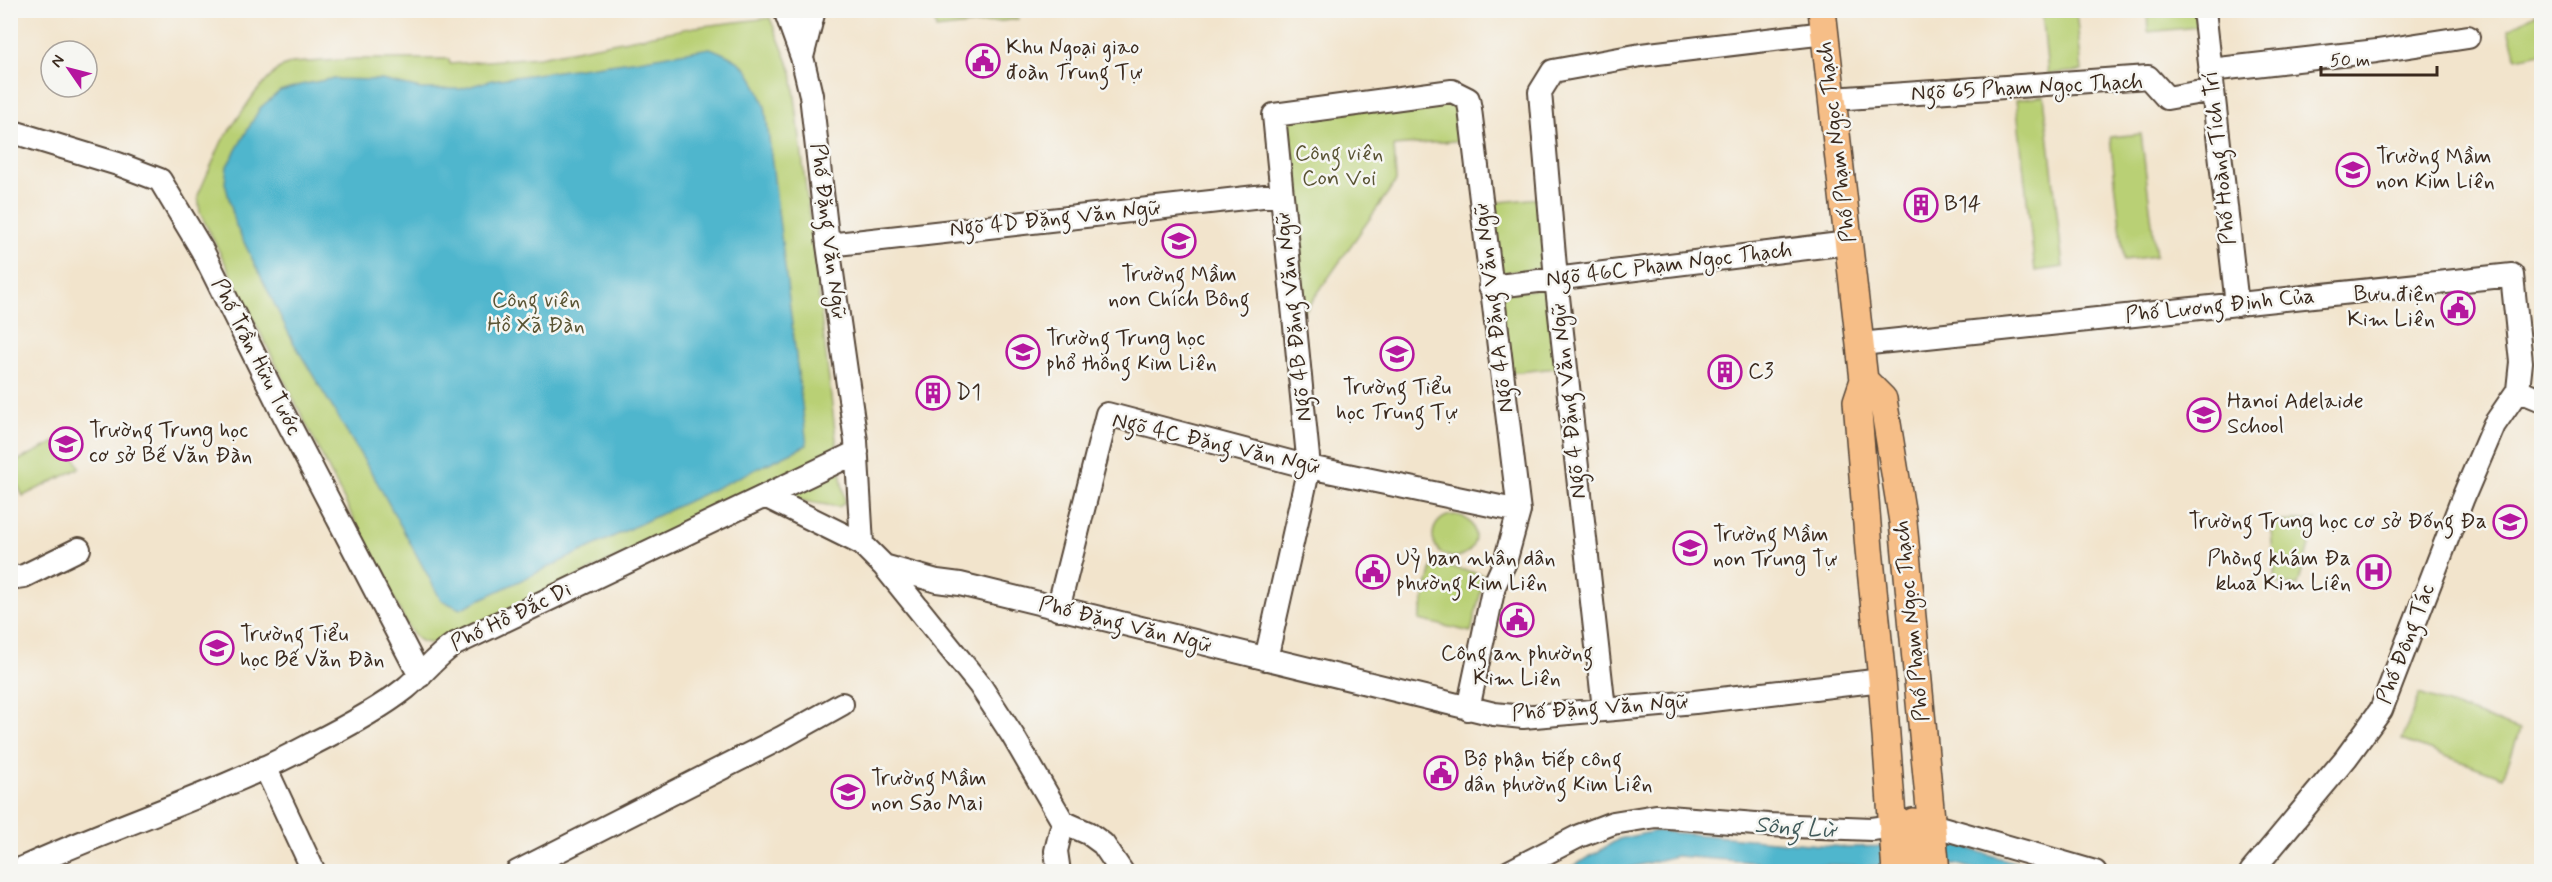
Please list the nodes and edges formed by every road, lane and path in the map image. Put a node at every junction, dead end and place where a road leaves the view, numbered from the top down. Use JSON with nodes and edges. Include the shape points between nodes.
{"nodes":[{"id":1,"x":785,"y":10,"type":"edge"},
{"id":2,"x":814,"y":10,"type":"edge"},
{"id":3,"x":2204,"y":10,"type":"edge"},
{"id":4,"x":1823,"y":22,"type":"edge"},
{"id":5,"x":2468,"y":37,"type":"dead end"},
{"id":6,"x":802,"y":57,"type":"junction"},
{"id":7,"x":2212,"y":80,"type":"junction"},
{"id":8,"x":1833,"y":99,"type":"junction"},
{"id":9,"x":1274,"y":115,"type":"joint"},
{"id":10,"x":10,"y":131,"type":"edge"},
{"id":11,"x":1281,"y":194,"type":"junction"},
{"id":12,"x":1848,"y":243,"type":"junction"},
{"id":13,"x":828,"y":245,"type":"junction"},
{"id":14,"x":1556,"y":279,"type":"junction"},
{"id":15,"x":1490,"y":287,"type":"junction"},
{"id":16,"x":2237,"y":305,"type":"junction"},
{"id":17,"x":1861,"y":344,"type":"junction"},
{"id":18,"x":1864,"y":380,"type":"junction"},
{"id":19,"x":2518,"y":390,"type":"junction"},
{"id":20,"x":2541,"y":400,"type":"edge"},
{"id":21,"x":857,"y":452,"type":"junction"},
{"id":22,"x":1892,"y":459,"type":"junction"},
{"id":23,"x":1864,"y":464,"type":"junction"},
{"id":24,"x":1309,"y":467,"type":"junction"},
{"id":25,"x":765,"y":496,"type":"junction"},
{"id":26,"x":1519,"y":511,"type":"junction"},
{"id":27,"x":862,"y":544,"type":"junction"},
{"id":28,"x":1890,"y":546,"type":"junction"},
{"id":29,"x":79,"y":549,"type":"dead end"},
{"id":30,"x":884,"y":566,"type":"junction"},
{"id":31,"x":10,"y":578,"type":"edge"},
{"id":32,"x":937,"y":582,"type":"junction"},
{"id":33,"x":1058,"y":609,"type":"junction"},
{"id":34,"x":921,"y":613,"type":"junction"},
{"id":35,"x":405,"y":649,"type":"junction"},
{"id":36,"x":439,"y":654,"type":"junction"},
{"id":37,"x":1266,"y":659,"type":"junction"},
{"id":38,"x":420,"y":676,"type":"junction"},
{"id":39,"x":1882,"y":680,"type":"junction"},
{"id":40,"x":842,"y":704,"type":"dead end"},
{"id":41,"x":1468,"y":709,"type":"junction"},
{"id":42,"x":1604,"y":709,"type":"junction"},
{"id":43,"x":265,"y":767,"type":"junction"},
{"id":44,"x":1063,"y":822,"type":"junction"},
{"id":45,"x":1894,"y":826,"type":"junction"},
{"id":46,"x":1932,"y":830,"type":"junction"},
{"id":47,"x":14,"y":872,"type":"edge"},
{"id":48,"x":314,"y":872,"type":"edge"},
{"id":49,"x":517,"y":872,"type":"edge"},
{"id":50,"x":1059,"y":872,"type":"edge"},
{"id":51,"x":1122,"y":872,"type":"edge"},
{"id":52,"x":1509,"y":872,"type":"edge"},
{"id":53,"x":1896,"y":872,"type":"edge"},
{"id":54,"x":1917,"y":872,"type":"edge"},
{"id":55,"x":1936,"y":872,"type":"edge"},
{"id":56,"x":2095,"y":872,"type":"edge"},
{"id":57,"x":2251,"y":872,"type":"edge"}],
"edges":[{"from":1,"to":6,"type":"street","name":"Phố Đặng Văn Ngữ"},
{"from":2,"to":6,"type":"street","name":"Phố Đặng Văn Ngữ"},
{"from":3,"to":7,"type":"street","name":"Phố Hoàng Tích Trí"},
{"from":4,"to":8,"type":"main road","name":"Phố Phạm Ngọc Thạch"},
{"from":4,"to":14,"type":"street","name":"Ngõ 4 Đặng Văn Ngữ","via":[[1553,71],[1540,92]]},
{"from":5,"to":7,"type":"street"},
{"from":6,"to":13,"type":"street","name":"Phố Đặng Văn Ngữ","via":[[811,95]]},
{"from":7,"to":8,"type":"street","name":"Ngõ 65 Phạm Ngọc Thạch","via":[[2168,98],[2148,77]]},
{"from":7,"to":16,"type":"street","name":"Phố Hoàng Tích Trí"},
{"from":8,"to":12,"type":"main road","name":"Phố Phạm Ngọc Thạch"},
{"from":9,"to":11,"type":"street","name":"Ngõ 4B Đặng Văn Ngữ"},
{"from":9,"to":15,"type":"street","name":"Ngõ 4A Đặng Văn Ngữ","via":[[1452,91],[1468,99]]},
{"from":10,"to":35,"type":"street","name":"Phố Trần Hữu Tước","via":[[160,180],[202,250]]},
{"from":11,"to":13,"type":"street","name":"Ngõ 4D Đặng Văn Ngữ"},
{"from":11,"to":24,"type":"street","name":"Ngõ 4B Đặng Văn Ngữ"},
{"from":12,"to":14,"type":"street","name":"Ngõ 46C Phạm Ngọc Thạch"},
{"from":12,"to":17,"type":"main road","name":"Phố Phạm Ngọc Thạch"},
{"from":13,"to":21,"type":"street","name":"Phố Đặng Văn Ngữ"},
{"from":14,"to":15,"type":"street","name":"Ngõ 46C Phạm Ngọc Thạch"},
{"from":14,"to":42,"type":"street","name":"Ngõ 4 Đặng Văn Ngữ"},
{"from":15,"to":26,"type":"street","name":"Ngõ 4A Đặng Văn Ngữ"},
{"from":16,"to":17,"type":"street","name":"Phố Lương Định Của"},
{"from":16,"to":19,"type":"street","name":"Phố Lương Định Của","via":[[2512,275],[2521,362]]},
{"from":17,"to":18,"type":"main road","name":"Phố Phạm Ngọc Thạch"},
{"from":18,"to":22,"type":"main road","name":"Phố Phạm Ngọc Thạch","via":[[1883,399]]},
{"from":18,"to":23,"type":"main road","name":"Phố Phạm Ngọc Thạch","via":[[1857,401]]},
{"from":19,"to":20,"type":"street"},
{"from":19,"to":57,"type":"street","name":"Phố Đông Tác","via":[[2490,435],[2462,500],[2381,710]]},
{"from":21,"to":25,"type":"street","name":"Phố Hồ Đắc Di"},
{"from":21,"to":27,"type":"street","name":"Phố Đặng Văn Ngữ"},
{"from":22,"to":28,"type":"main road"},
{"from":22,"to":46,"type":"main road","name":"Phố Phạm Ngọc Thạch","via":[[1904,522]]},
{"from":23,"to":28,"type":"main road"},
{"from":23,"to":39,"type":"main road","name":"Phố Phạm Ngọc Thạch"},
{"from":24,"to":26,"type":"street","name":"Ngõ 4C Đặng Văn Ngữ"},
{"from":24,"to":33,"type":"street","name":"Ngõ 4C Đặng Văn Ngữ","via":[[1107,414]]},
{"from":24,"to":37,"type":"street","name":"Ngõ 4B Đặng Văn Ngữ"},
{"from":25,"to":27,"type":"street"},
{"from":25,"to":36,"type":"street","name":"Phố Hồ Đắc Di"},
{"from":26,"to":41,"type":"street","name":"Ngõ 4A Đặng Văn Ngữ","via":[[1494,586]]},
{"from":27,"to":30,"type":"street","name":"Phố Đặng Văn Ngữ"},
{"from":28,"to":54,"type":"main road"},
{"from":29,"to":31,"type":"street","via":[[24,576]]},
{"from":30,"to":32,"type":"street","name":"Phố Đặng Văn Ngữ"},
{"from":30,"to":34,"type":"street"},
{"from":32,"to":33,"type":"street","name":"Phố Đặng Văn Ngữ","via":[[960,584]]},
{"from":32,"to":34,"type":"street","via":[[929,587]]},
{"from":33,"to":37,"type":"street","name":"Phố Đặng Văn Ngữ"},
{"from":34,"to":44,"type":"street","via":[[996,708]]},
{"from":35,"to":36,"type":"street"},
{"from":35,"to":38,"type":"street","name":"Phố Trần Hữu Tước"},
{"from":36,"to":38,"type":"street","name":"Phố Hồ Đắc Di"},
{"from":37,"to":41,"type":"street","name":"Phố Đặng Văn Ngữ"},
{"from":38,"to":43,"type":"street","name":"Phố Hồ Đắc Di","via":[[318,741]]},
{"from":39,"to":42,"type":"street","name":"Phố Đặng Văn Ngữ"},
{"from":39,"to":45,"type":"main road","name":"Phố Phạm Ngọc Thạch"},
{"from":40,"to":49,"type":"street"},
{"from":41,"to":42,"type":"street","name":"Phố Đặng Văn Ngữ","via":[[1523,717]]},
{"from":43,"to":47,"type":"street","name":"Phố Hồ Đắc Di"},
{"from":43,"to":48,"type":"street"},
{"from":44,"to":50,"type":"street","via":[[1056,851]]},
{"from":44,"to":51,"type":"street","via":[[1104,844]]},
{"from":45,"to":52,"type":"street","via":[[1872,829],[1637,818],[1579,836]]},
{"from":45,"to":53,"type":"main road","name":"Phố Phạm Ngọc Thạch"},
{"from":46,"to":55,"type":"main road","name":"Phố Phạm Ngọc Thạch"},
{"from":46,"to":56,"type":"street"}]}
